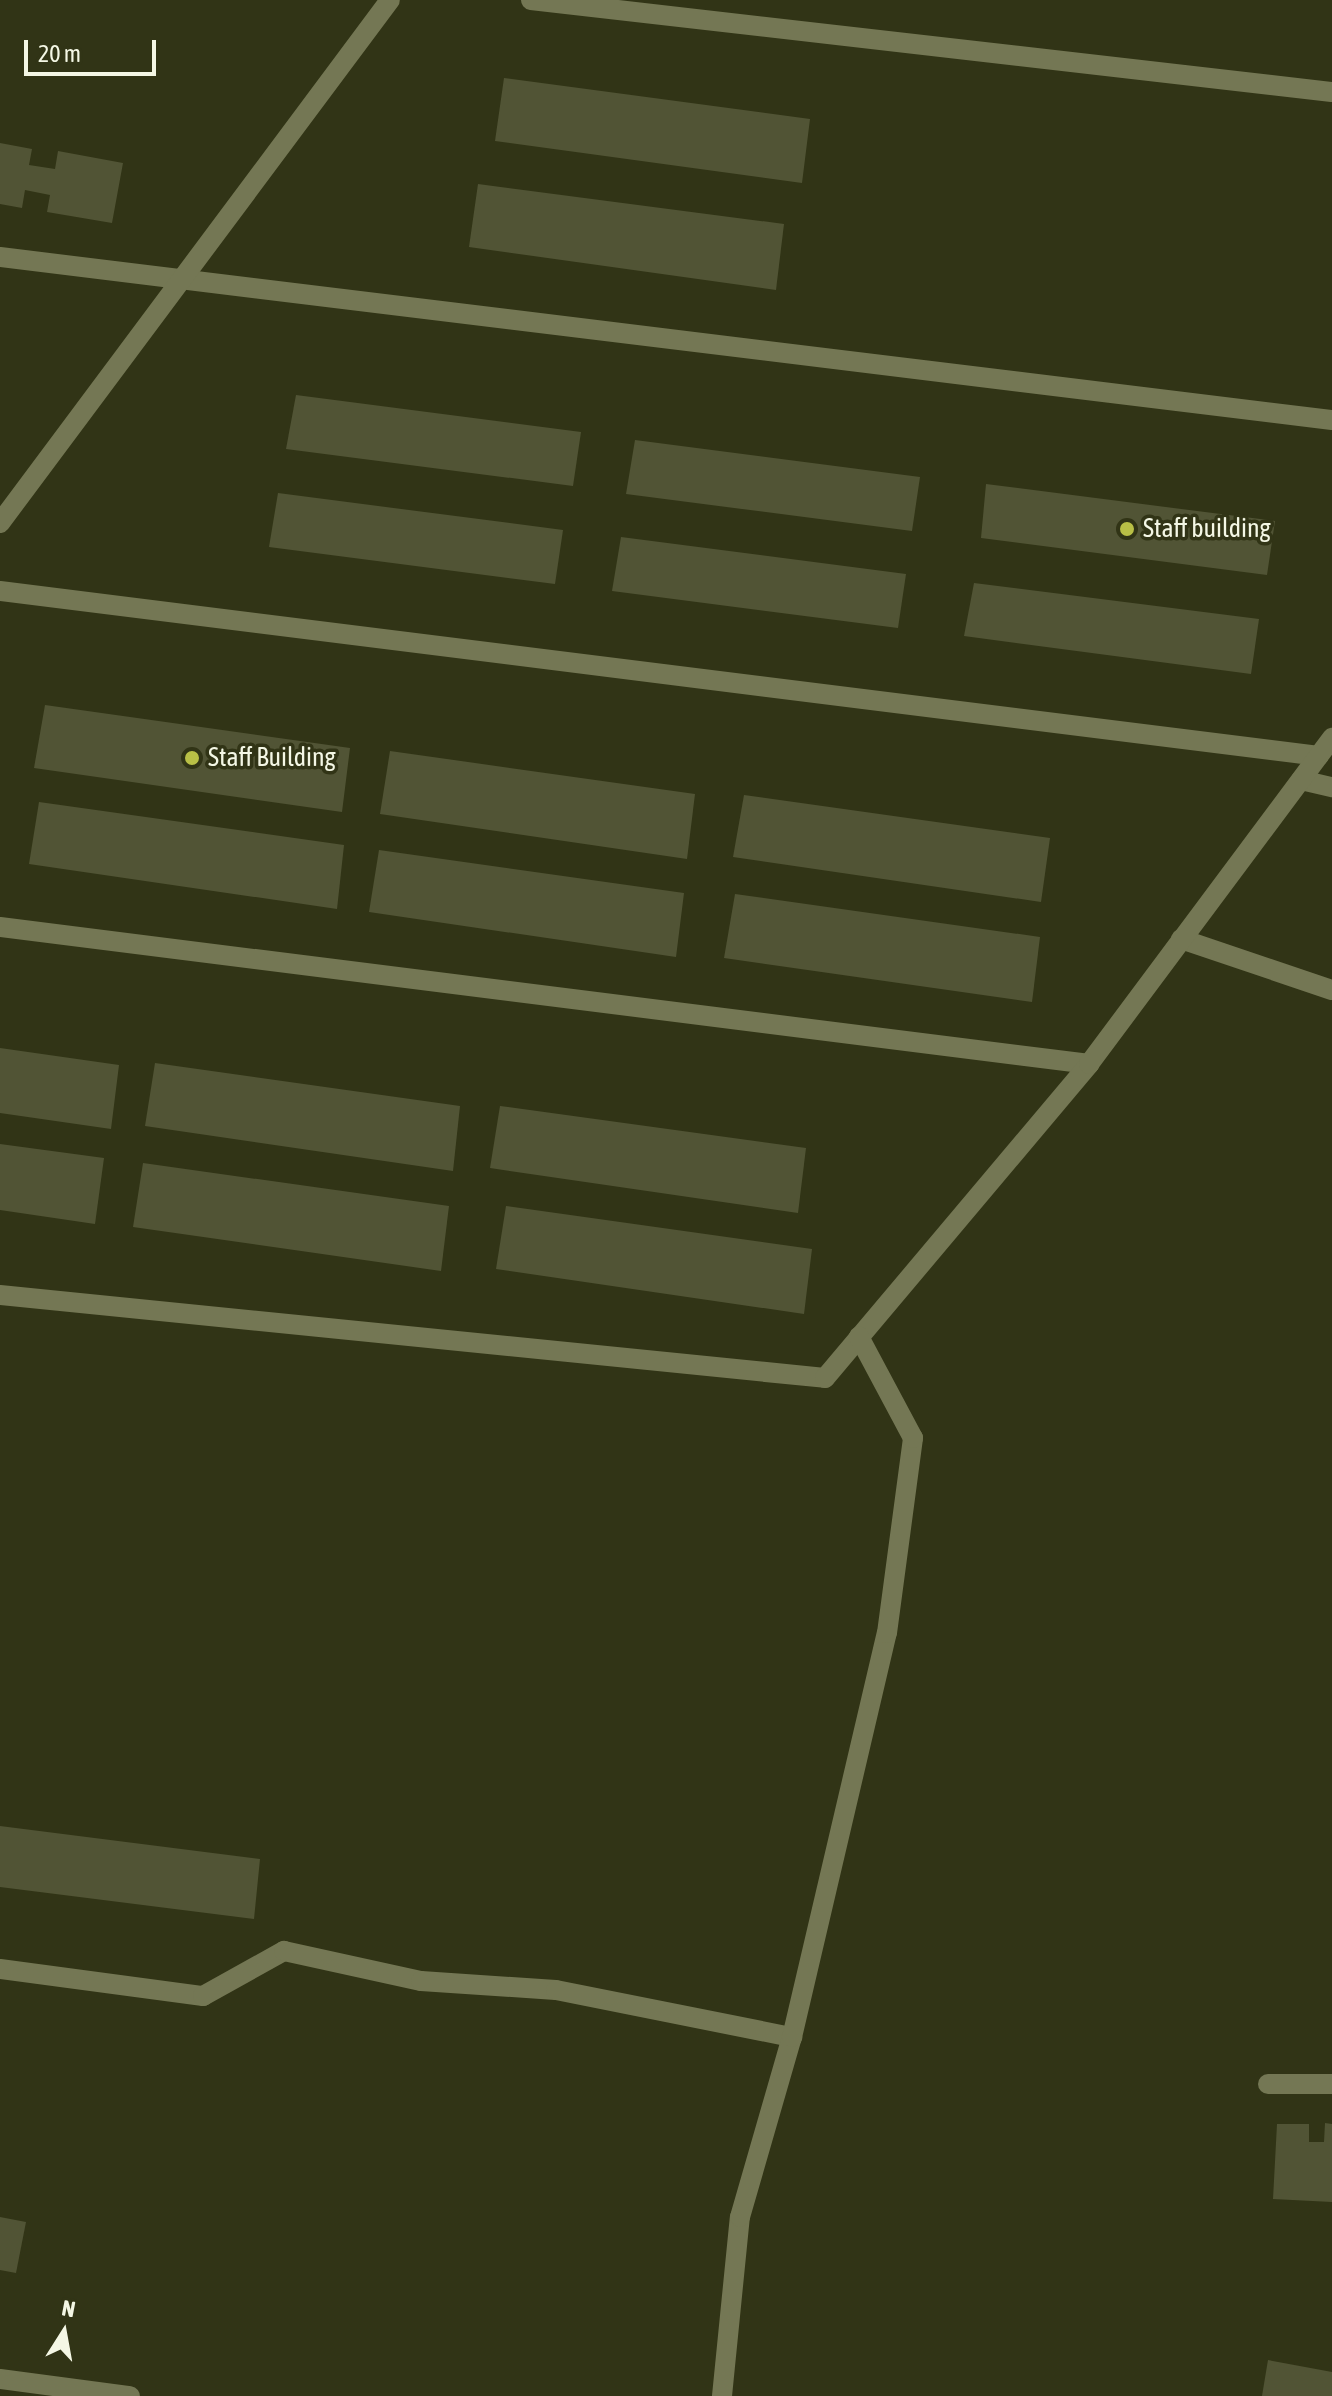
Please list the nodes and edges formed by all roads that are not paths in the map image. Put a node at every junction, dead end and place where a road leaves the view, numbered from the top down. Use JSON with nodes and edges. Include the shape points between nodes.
{"nodes":[{"id":1,"x":390,"y":0,"type":"edge"},
{"id":2,"x":531,"y":0,"type":"edge"},
{"id":3,"x":1332,"y":92,"type":"edge"},
{"id":4,"x":0,"y":257,"type":"edge"},
{"id":5,"x":181,"y":281,"type":"junction"},
{"id":6,"x":1332,"y":420,"type":"edge"},
{"id":7,"x":0,"y":523,"type":"edge"},
{"id":8,"x":0,"y":591,"type":"edge"},
{"id":9,"x":1332,"y":738,"type":"edge"},
{"id":10,"x":1319,"y":756,"type":"junction"},
{"id":11,"x":1301,"y":780,"type":"junction"},
{"id":12,"x":1332,"y":787,"type":"edge"},
{"id":13,"x":0,"y":927,"type":"edge"},
{"id":14,"x":1181,"y":939,"type":"junction"},
{"id":15,"x":1332,"y":990,"type":"edge"},
{"id":16,"x":1089,"y":1064,"type":"junction"},
{"id":17,"x":0,"y":1295,"type":"edge"},
{"id":18,"x":859,"y":1337,"type":"junction"},
{"id":19,"x":0,"y":1969,"type":"edge"},
{"id":20,"x":792,"y":2037,"type":"junction"},
{"id":21,"x":1268,"y":2084,"type":"dead end"},
{"id":22,"x":1332,"y":2084,"type":"edge"},
{"id":23,"x":0,"y":2379,"type":"edge"},
{"id":24,"x":88,"y":2393,"type":"edge"},
{"id":25,"x":130,"y":2396,"type":"edge"},
{"id":26,"x":722,"y":2396,"type":"edge"}],
"edges":[{"from":1,"to":5,"type":"street"},
{"from":2,"to":3,"type":"street"},
{"from":4,"to":5,"type":"street"},
{"from":5,"to":6,"type":"street"},
{"from":5,"to":7,"type":"street"},
{"from":8,"to":10,"type":"street"},
{"from":9,"to":10,"type":"street"},
{"from":10,"to":11,"type":"street"},
{"from":11,"to":12,"type":"street"},
{"from":11,"to":14,"type":"street"},
{"from":13,"to":16,"type":"street"},
{"from":14,"to":15,"type":"street"},
{"from":14,"to":16,"type":"street"},
{"from":16,"to":18,"type":"street"},
{"from":17,"to":18,"type":"street","via":[[825,1378]]},
{"from":18,"to":20,"type":"street","via":[[913,1438],[887,1633]]},
{"from":19,"to":20,"type":"street","via":[[203,1996],[284,1951],[421,1981],[556,1990]]},
{"from":20,"to":26,"type":"street","via":[[740,2217]]},
{"from":21,"to":22,"type":"street"},
{"from":23,"to":24,"type":"street"},
{"from":24,"to":25,"type":"street"}]}
